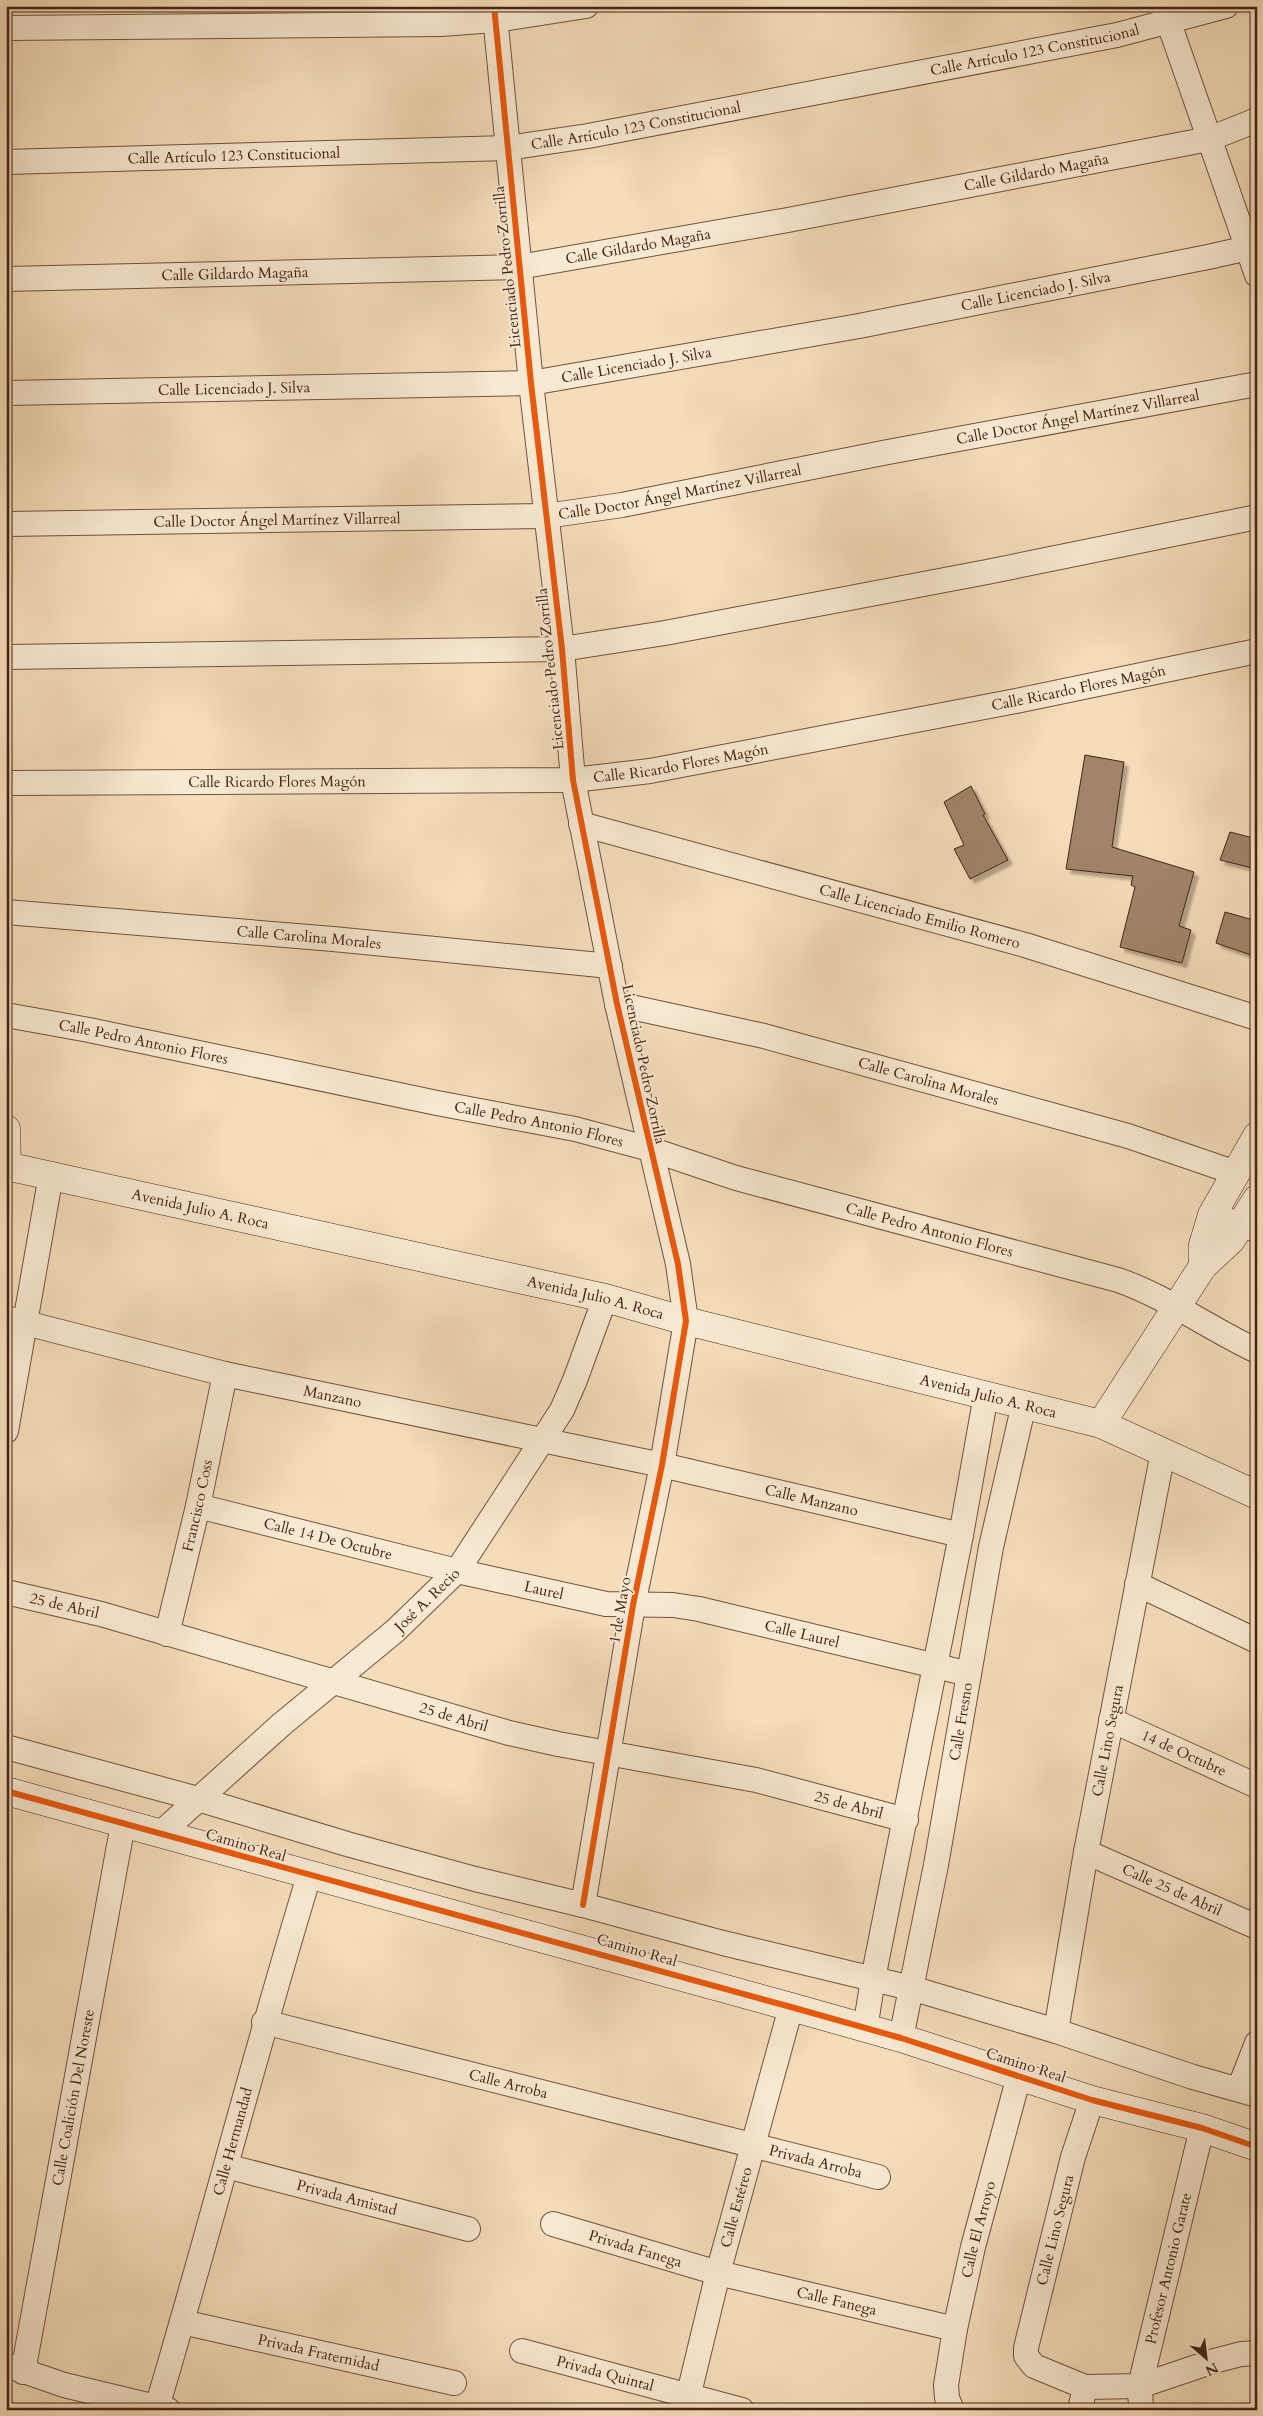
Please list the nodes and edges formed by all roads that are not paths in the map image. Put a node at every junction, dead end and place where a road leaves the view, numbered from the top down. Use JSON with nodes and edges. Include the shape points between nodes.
{"nodes":[{"id":1,"x":586,"y":6,"type":"edge"},
{"id":2,"x":1226,"y":6,"type":"edge"},
{"id":3,"x":495,"y":13,"type":"edge"},
{"id":4,"x":1166,"y":15,"type":"edge"},
{"id":5,"x":6,"y":28,"type":"edge"},
{"id":6,"x":1257,"y":120,"type":"edge"},
{"id":7,"x":1209,"y":139,"type":"junction"},
{"id":8,"x":508,"y":148,"type":"junction"},
{"id":9,"x":6,"y":162,"type":"edge"},
{"id":10,"x":1252,"y":248,"type":"edge"},
{"id":11,"x":519,"y":267,"type":"junction"},
{"id":12,"x":1257,"y":275,"type":"edge"},
{"id":13,"x":6,"y":279,"type":"edge"},
{"id":14,"x":531,"y":383,"type":"junction"},
{"id":15,"x":1257,"y":384,"type":"edge"},
{"id":16,"x":6,"y":393,"type":"edge"},
{"id":17,"x":546,"y":516,"type":"junction"},
{"id":18,"x":1257,"y":517,"type":"edge"},
{"id":19,"x":6,"y":524,"type":"edge"},
{"id":20,"x":562,"y":649,"type":"junction"},
{"id":21,"x":1257,"y":651,"type":"edge"},
{"id":22,"x":6,"y":657,"type":"edge"},
{"id":23,"x":574,"y":780,"type":"junction"},
{"id":24,"x":6,"y":783,"type":"edge"},
{"id":25,"x":581,"y":824,"type":"junction"},
{"id":26,"x":6,"y":912,"type":"edge"},
{"id":27,"x":610,"y":966,"type":"junction"},
{"id":28,"x":617,"y":1004,"type":"junction"},
{"id":29,"x":6,"y":1015,"type":"edge"},
{"id":30,"x":1257,"y":1018,"type":"edge"},
{"id":31,"x":6,"y":1129,"type":"edge"},
{"id":32,"x":1257,"y":1136,"type":"edge"},
{"id":33,"x":650,"y":1149,"type":"junction"},
{"id":34,"x":7,"y":1166,"type":"edge"},
{"id":35,"x":1236,"y":1173,"type":"junction"},
{"id":36,"x":51,"y":1175,"type":"junction"},
{"id":37,"x":1257,"y":1198,"type":"edge"},
{"id":38,"x":1212,"y":1215,"type":"junction"},
{"id":39,"x":1249,"y":1227,"type":"edge"},
{"id":40,"x":1203,"y":1266,"type":"junction"},
{"id":41,"x":605,"y":1298,"type":"junction"},
{"id":42,"x":1176,"y":1308,"type":"junction"},
{"id":43,"x":15,"y":1320,"type":"edge"},
{"id":44,"x":686,"y":1321,"type":"junction"},
{"id":45,"x":1257,"y":1351,"type":"edge"},
{"id":46,"x":225,"y":1374,"type":"junction"},
{"id":47,"x":986,"y":1395,"type":"junction"},
{"id":48,"x":1024,"y":1404,"type":"junction"},
{"id":49,"x":1101,"y":1424,"type":"junction"},
{"id":50,"x":6,"y":1431,"type":"edge"},
{"id":51,"x":543,"y":1439,"type":"junction"},
{"id":52,"x":1163,"y":1452,"type":"junction"},
{"id":53,"x":662,"y":1465,"type":"junction"},
{"id":54,"x":1257,"y":1495,"type":"edge"},
{"id":55,"x":198,"y":1506,"type":"junction"},
{"id":56,"x":962,"y":1535,"type":"junction"},
{"id":57,"x":457,"y":1571,"type":"junction"},
{"id":58,"x":1137,"y":1584,"type":"junction"},
{"id":59,"x":6,"y":1592,"type":"edge"},
{"id":60,"x":633,"y":1605,"type":"junction"},
{"id":61,"x":167,"y":1634,"type":"junction"},
{"id":62,"x":1257,"y":1641,"type":"edge"},
{"id":63,"x":935,"y":1667,"type":"junction"},
{"id":64,"x":969,"y":1674,"type":"junction"},
{"id":65,"x":334,"y":1682,"type":"junction"},
{"id":66,"x":1111,"y":1720,"type":"junction"},
{"id":67,"x":6,"y":1747,"type":"edge"},
{"id":68,"x":609,"y":1753,"type":"junction"},
{"id":69,"x":1257,"y":1786,"type":"edge"},
{"id":70,"x":6,"y":1791,"type":"edge"},
{"id":71,"x":198,"y":1799,"type":"junction"},
{"id":72,"x":906,"y":1820,"type":"junction"},
{"id":73,"x":123,"y":1824,"type":"junction"},
{"id":74,"x":161,"y":1833,"type":"junction"},
{"id":75,"x":1086,"y":1852,"type":"junction"},
{"id":76,"x":309,"y":1876,"type":"junction"},
{"id":77,"x":583,"y":1905,"type":"junction"},
{"id":78,"x":1257,"y":1927,"type":"edge"},
{"id":79,"x":873,"y":1978,"type":"junction"},
{"id":80,"x":911,"y":1988,"type":"junction"},
{"id":81,"x":791,"y":2007,"type":"junction"},
{"id":82,"x":264,"y":2022,"type":"junction"},
{"id":83,"x":865,"y":2029,"type":"junction"},
{"id":84,"x":1056,"y":2031,"type":"junction"},
{"id":85,"x":901,"y":2038,"type":"junction"},
{"id":86,"x":1257,"y":2043,"type":"edge"},
{"id":87,"x":1020,"y":2076,"type":"junction"},
{"id":88,"x":1248,"y":2092,"type":"edge"},
{"id":89,"x":1092,"y":2100,"type":"junction"},
{"id":90,"x":1202,"y":2128,"type":"junction"},
{"id":91,"x":754,"y":2144,"type":"junction"},
{"id":92,"x":1257,"y":2147,"type":"edge"},
{"id":93,"x":226,"y":2166,"type":"junction"},
{"id":94,"x":878,"y":2177,"type":"dead end"},
{"id":95,"x":553,"y":2224,"type":"dead end"},
{"id":96,"x":468,"y":2229,"type":"dead end"},
{"id":97,"x":718,"y":2273,"type":"junction"},
{"id":98,"x":182,"y":2322,"type":"junction"},
{"id":99,"x":955,"y":2329,"type":"junction"},
{"id":100,"x":522,"y":2351,"type":"dead end"},
{"id":101,"x":1257,"y":2353,"type":"edge"},
{"id":102,"x":15,"y":2369,"type":"edge"},
{"id":103,"x":454,"y":2383,"type":"dead end"},
{"id":104,"x":1140,"y":2386,"type":"junction"},
{"id":105,"x":1085,"y":2387,"type":"junction"},
{"id":106,"x":687,"y":2402,"type":"edge"},
{"id":107,"x":163,"y":2408,"type":"edge"},
{"id":108,"x":742,"y":2410,"type":"edge"},
{"id":109,"x":952,"y":2410,"type":"edge"},
{"id":110,"x":1080,"y":2410,"type":"edge"},
{"id":111,"x":1141,"y":2410,"type":"edge"}],
"edges":[{"from":1,"to":3,"type":"street"},
{"from":2,"to":4,"type":"street","name":"Calle Artículo 123 Constitucional"},
{"from":3,"to":5,"type":"street","via":[[441,24]]},
{"from":3,"to":8,"type":"street","name":"Licenciado Pedro Zorrilla"},
{"from":4,"to":7,"type":"street"},
{"from":4,"to":8,"type":"street","name":"Calle Artículo 123 Constitucional","via":[[1117,35]]},
{"from":6,"to":7,"type":"street","name":"Calle Gildardo Magaña"},
{"from":7,"to":10,"type":"street"},
{"from":7,"to":11,"type":"street","name":"Calle Gildardo Magaña","via":[[788,220]]},
{"from":8,"to":9,"type":"street","name":"Calle Artículo 123 Constitucional"},
{"from":8,"to":11,"type":"street","name":"Licenciado Pedro Zorrilla"},
{"from":10,"to":12,"type":"street"},
{"from":10,"to":14,"type":"street","name":"Calle Licenciado J. Silva","via":[[859,326]]},
{"from":11,"to":13,"type":"street","name":"Calle Gildardo Magaña"},
{"from":11,"to":14,"type":"street","name":"Licenciado Pedro Zorrilla"},
{"from":14,"to":16,"type":"street","name":"Calle Licenciado J. Silva"},
{"from":14,"to":17,"type":"street","name":"Licenciado Pedro Zorrilla"},
{"from":15,"to":17,"type":"street","name":"Calle Doctor Ángel Martínez Villarreal","via":[[622,505]]},
{"from":17,"to":19,"type":"street","name":"Calle Doctor Ángel Martínez Villarreal"},
{"from":17,"to":20,"type":"street","name":"Licenciado Pedro Zorrilla"},
{"from":18,"to":20,"type":"street","via":[[665,633]]},
{"from":20,"to":22,"type":"street"},
{"from":20,"to":23,"type":"street","name":"Licenciado Pedro Zorrilla"},
{"from":21,"to":23,"type":"street","name":"Calle Ricardo Flores Magón","via":[[669,767]]},
{"from":23,"to":24,"type":"street","name":"Calle Ricardo Flores Magón"},
{"from":23,"to":25,"type":"street","name":"Licenciado Pedro Zorrilla"},
{"from":25,"to":27,"type":"street","name":"Licenciado Pedro Zorrilla"},
{"from":25,"to":30,"type":"street","name":"Calle Licenciado Emilio Romero","via":[[1025,945]]},
{"from":26,"to":27,"type":"street","name":"Calle Carolina Morales"},
{"from":27,"to":28,"type":"street","name":"Licenciado Pedro Zorrilla"},
{"from":28,"to":33,"type":"street","name":"Licenciado Pedro Zorrilla"},
{"from":28,"to":35,"type":"street","name":"Calle Carolina Morales","via":[[764,1036],[1128,1136]]},
{"from":29,"to":33,"type":"street","name":"Calle Pedro Antonio Flores","via":[[437,1103],[576,1128]]},
{"from":31,"to":34,"type":"street"},
{"from":32,"to":35,"type":"street"},
{"from":33,"to":42,"type":"street","name":"Calle Pedro Antonio Flores","via":[[736,1178],[1118,1280],[1147,1290]]},
{"from":33,"to":44,"type":"street","name":"Licenciado Pedro Zorrilla","via":[[678,1264]]},
{"from":34,"to":36,"type":"street","name":"Avenida Julio A. Roca"},
{"from":35,"to":38,"type":"street"},
{"from":36,"to":41,"type":"street","name":"Avenida Julio A. Roca"},
{"from":36,"to":43,"type":"street"},
{"from":37,"to":39,"type":"street"},
{"from":38,"to":39,"type":"street"},
{"from":38,"to":40,"type":"street","via":[[1203,1246]]},
{"from":39,"to":40,"type":"street"},
{"from":40,"to":42,"type":"street"},
{"from":41,"to":44,"type":"street","name":"Avenida Julio A. Roca"},
{"from":41,"to":51,"type":"street","name":"José A. Recio","via":[[562,1410]]},
{"from":42,"to":45,"type":"street","name":"Calle Pedro Antonio Flores"},
{"from":42,"to":49,"type":"street"},
{"from":43,"to":46,"type":"street","name":"Manzano"},
{"from":43,"to":50,"type":"street"},
{"from":44,"to":47,"type":"street","name":"Avenida Julio A. Roca"},
{"from":44,"to":53,"type":"street","name":"1 de Mayo"},
{"from":46,"to":51,"type":"street","name":"Manzano"},
{"from":46,"to":55,"type":"street","name":"Francisco Coss"},
{"from":47,"to":48,"type":"street","name":"Avenida Julio A. Roca"},
{"from":47,"to":56,"type":"street"},
{"from":48,"to":49,"type":"street","name":"Avenida Julio A. Roca"},
{"from":48,"to":64,"type":"street","name":"Calle Fresno","via":[[991,1547]]},
{"from":49,"to":52,"type":"street","name":"Avenida Julio A. Roca"},
{"from":51,"to":53,"type":"street","name":"Manzano"},
{"from":51,"to":57,"type":"street","name":"José A. Recio"},
{"from":52,"to":54,"type":"street","name":"Avenida Julio A. Roca"},
{"from":52,"to":58,"type":"street","name":"Calle Lino Segura"},
{"from":53,"to":56,"type":"street","name":"Calle Manzano"},
{"from":53,"to":60,"type":"street","name":"1 de Mayo"},
{"from":55,"to":57,"type":"street","name":"Calle 14 De Octubre"},
{"from":55,"to":61,"type":"street","name":"Francisco Coss"},
{"from":56,"to":63,"type":"street"},
{"from":57,"to":60,"type":"street","name":"Laurel","via":[[606,1604]]},
{"from":57,"to":65,"type":"street","name":"José A. Recio","via":[[395,1631]]},
{"from":58,"to":62,"type":"street"},
{"from":58,"to":66,"type":"street","name":"Calle Lino Segura"},
{"from":59,"to":61,"type":"street","name":"25 de Abril","via":[[101,1614]]},
{"from":60,"to":63,"type":"street","name":"Calle Laurel","via":[[699,1609]]},
{"from":60,"to":68,"type":"street","name":"1 de Mayo"},
{"from":61,"to":65,"type":"street","name":"25 de Abril"},
{"from":63,"to":64,"type":"street","name":"Calle Laurel"},
{"from":63,"to":72,"type":"street"},
{"from":64,"to":80,"type":"street","name":"Calle Fresno"},
{"from":65,"to":68,"type":"street","name":"25 de Abril","via":[[509,1733]]},
{"from":65,"to":71,"type":"street","name":"José A. Recio"},
{"from":66,"to":69,"type":"street","name":"14 de Octubre"},
{"from":66,"to":75,"type":"street","name":"Calle Lino Segura"},
{"from":67,"to":71,"type":"street","name":"Camino Real"},
{"from":68,"to":72,"type":"street","name":"25 de Abril","via":[[756,1780]]},
{"from":68,"to":77,"type":"street","name":"1 de Mayo"},
{"from":70,"to":73,"type":"street","name":"Camino Real"},
{"from":71,"to":74,"type":"street","name":"José A. Recio"},
{"from":71,"to":77,"type":"street","name":"Camino Real","via":[[400,1859]]},
{"from":72,"to":79,"type":"street"},
{"from":73,"to":74,"type":"street","name":"Camino Real"},
{"from":73,"to":102,"type":"street","name":"Calle Coalición Del Noreste"},
{"from":74,"to":76,"type":"street","name":"Camino Real"},
{"from":75,"to":78,"type":"street","name":"Calle 25 de Abril"},
{"from":75,"to":84,"type":"street","name":"Calle Lino Segura"},
{"from":76,"to":81,"type":"street","name":"Camino Real","via":[[580,1947]]},
{"from":76,"to":82,"type":"street","name":"Calle Hermandad"},
{"from":77,"to":79,"type":"street","name":"Camino Real","via":[[723,1943]]},
{"from":79,"to":80,"type":"street","name":"Camino Real"},
{"from":79,"to":83,"type":"street"},
{"from":80,"to":84,"type":"street","name":"Camino Real"},
{"from":80,"to":85,"type":"street","name":"Calle Fresno"},
{"from":81,"to":83,"type":"street","name":"Camino Real"},
{"from":81,"to":91,"type":"street","name":"Calle Estéreo"},
{"from":82,"to":91,"type":"street","name":"Calle Arroba"},
{"from":82,"to":93,"type":"street","name":"Calle Hermandad"},
{"from":83,"to":85,"type":"street","name":"Camino Real"},
{"from":84,"to":88,"type":"street","name":"Camino Real"},
{"from":85,"to":87,"type":"street","name":"Camino Real"},
{"from":86,"to":88,"type":"street"},
{"from":87,"to":89,"type":"street","name":"Camino Real"},
{"from":87,"to":99,"type":"street","name":"Calle El Arroyo","via":[[973,2247]]},
{"from":89,"to":90,"type":"street","name":"Camino Real"},
{"from":89,"to":105,"type":"street","name":"Calle Lino Segura","via":[[1073,2157],[1026,2348],[1029,2362],[1034,2366]]},
{"from":90,"to":92,"type":"street","name":"Camino Real"},
{"from":90,"to":104,"type":"street","name":"Profesor Antonio Garate"},
{"from":91,"to":94,"type":"street","name":"Privada Arroba"},
{"from":91,"to":97,"type":"street","name":"Calle Estéreo"},
{"from":93,"to":96,"type":"street","name":"Privada Amistad"},
{"from":93,"to":98,"type":"street","name":"Calle Hermandad"},
{"from":95,"to":97,"type":"street","name":"Privada Fanega"},
{"from":97,"to":99,"type":"street","name":"Calle Fanega"},
{"from":97,"to":106,"type":"street","name":"Calle Estéreo"},
{"from":98,"to":103,"type":"street","name":"Privada Fraternidad"},
{"from":98,"to":107,"type":"street","name":"Calle Hermandad"},
{"from":99,"to":109,"type":"street","name":"Calle El Arroyo","via":[[946,2385]]},
{"from":100,"to":106,"type":"street","name":"Privada Quintal"},
{"from":101,"to":104,"type":"street","via":[[1214,2361]]},
{"from":102,"to":107,"type":"street"},
{"from":104,"to":105,"type":"street"},
{"from":104,"to":111,"type":"street","name":"Profesor Antonio Garate"},
{"from":105,"to":110,"type":"street"},
{"from":106,"to":108,"type":"street","name":"Privada Quintal"}]}
